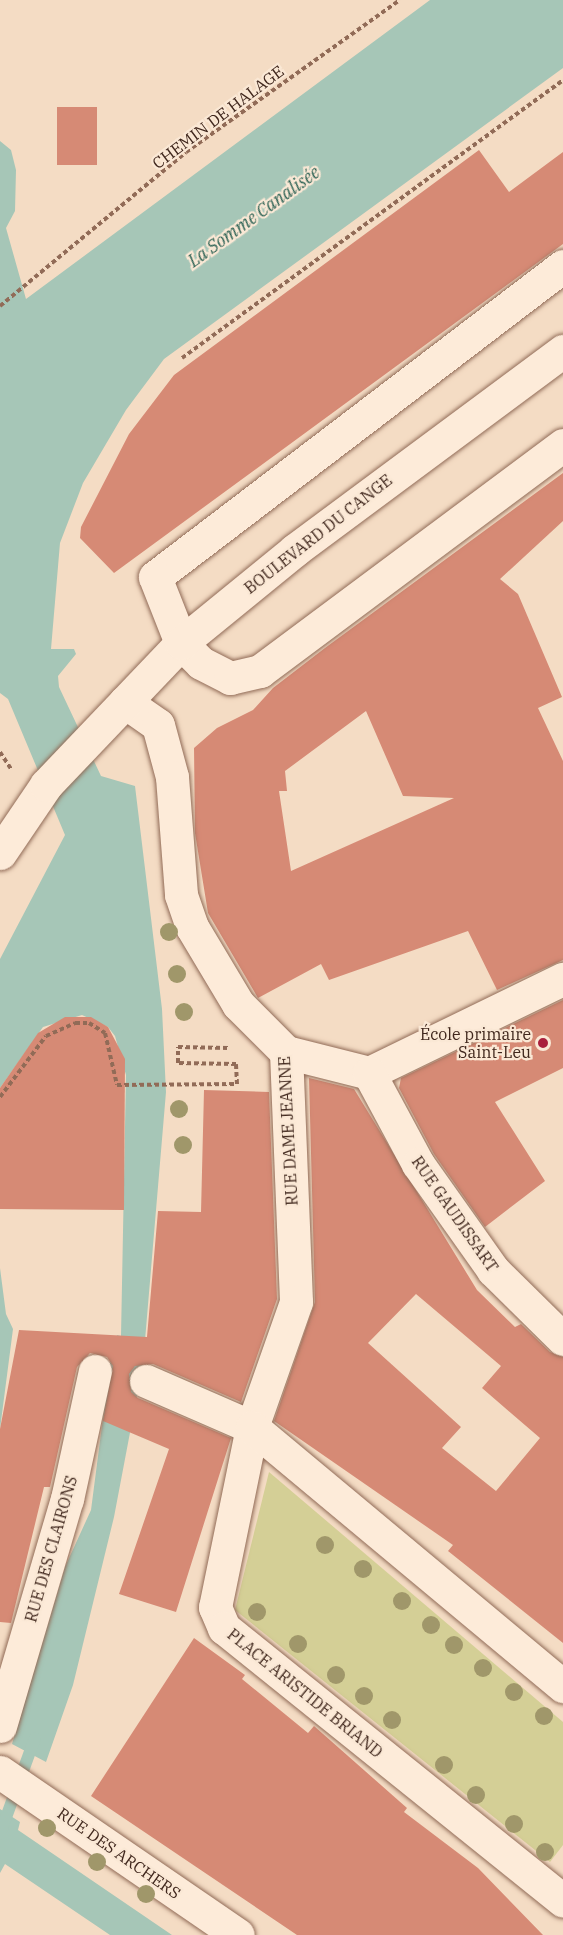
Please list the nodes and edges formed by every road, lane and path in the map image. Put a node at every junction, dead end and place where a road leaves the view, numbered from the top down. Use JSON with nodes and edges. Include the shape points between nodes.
{"nodes":[{"id":1,"x":400,"y":0,"type":"edge"},
{"id":2,"x":563,"y":80,"type":"edge"},
{"id":3,"x":563,"y":266,"type":"edge"},
{"id":4,"x":0,"y":306,"type":"edge"},
{"id":5,"x":563,"y":351,"type":"edge"},
{"id":6,"x":182,"y":358,"type":"dead end"},
{"id":7,"x":563,"y":445,"type":"edge"},
{"id":8,"x":181,"y":643,"type":"junction"},
{"id":9,"x":125,"y":702,"type":"junction"},
{"id":10,"x":0,"y":752,"type":"edge"},
{"id":11,"x":32,"y":782,"type":"junction"},
{"id":12,"x":0,"y":853,"type":"edge"},
{"id":13,"x":563,"y":979,"type":"edge"},
{"id":14,"x":201,"y":1046,"type":"dead end"},
{"id":15,"x":286,"y":1052,"type":"junction"},
{"id":16,"x":369,"y":1073,"type":"junction"},
{"id":17,"x":0,"y":1097,"type":"edge"},
{"id":18,"x":563,"y":1339,"type":"edge"},
{"id":19,"x":95,"y":1371,"type":"dead end"},
{"id":20,"x":146,"y":1381,"type":"dead end"},
{"id":21,"x":252,"y":1427,"type":"junction"},
{"id":22,"x":563,"y":1686,"type":"edge"},
{"id":23,"x":0,"y":1726,"type":"edge"},
{"id":24,"x":0,"y":1772,"type":"edge"},
{"id":25,"x":560,"y":1891,"type":"edge"},
{"id":26,"x":238,"y":1935,"type":"edge"}],
"edges":[{"from":1,"to":4,"type":"path","name":"CHEMIN DE HALAGE","via":[[186,152]]},
{"from":2,"to":6,"type":"path"},
{"from":3,"to":8,"type":"street","via":[[154,577]]},
{"from":5,"to":8,"type":"street","name":"BOULEVARD DU CANGE","via":[[295,550]]},
{"from":7,"to":8,"type":"street","via":[[260,671],[231,678],[201,663]]},
{"from":8,"to":9,"type":"street","name":"BOULEVARD DU CANGE"},
{"from":9,"to":11,"type":"street","name":"BOULEVARD DU CANGE"},
{"from":9,"to":15,"type":"street","name":"RUE DAME JEANNE","via":[[158,724],[172,777],[181,895],[192,927],[238,1004]]},
{"from":10,"to":11,"type":"path"},
{"from":11,"to":12,"type":"street","name":"BOULEVARD DU CANGE"},
{"from":13,"to":16,"type":"street"},
{"from":14,"to":17,"type":"path","via":[[178,1047],[178,1064],[236,1064],[237,1084],[117,1085],[105,1033],[89,1023],[75,1023],[46,1035]]},
{"from":15,"to":16,"type":"street"},
{"from":15,"to":21,"type":"street","name":"RUE DAME JEANNE","via":[[296,1302]]},
{"from":16,"to":18,"type":"street","name":"RUE GAUDISSART","via":[[418,1164],[494,1270]]},
{"from":19,"to":23,"type":"street","name":"RUE DES CLAIRONS","via":[[67,1498]]},
{"from":20,"to":21,"type":"street"},
{"from":21,"to":22,"type":"street"},
{"from":21,"to":25,"type":"street","name":"PLACE ARISTIDE BRIAND","via":[[215,1608],[224,1628]]},
{"from":24,"to":26,"type":"street","name":"RUE DES ARCHERS"}]}
